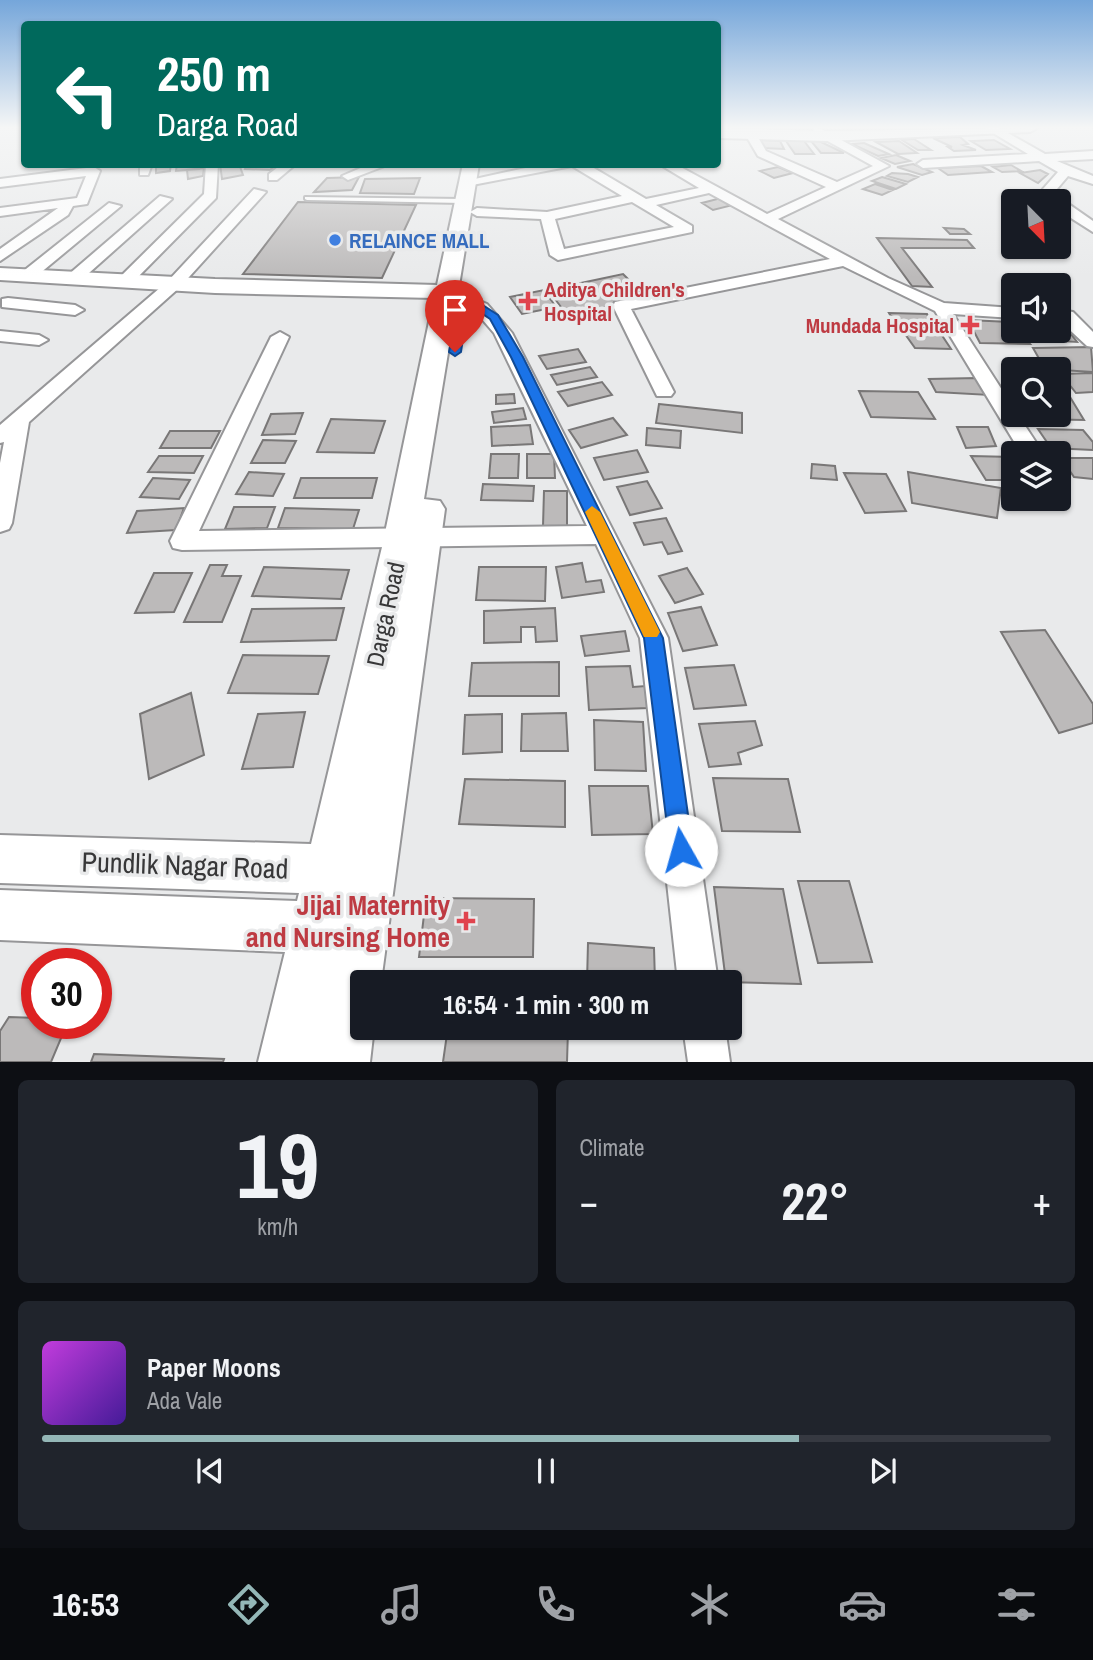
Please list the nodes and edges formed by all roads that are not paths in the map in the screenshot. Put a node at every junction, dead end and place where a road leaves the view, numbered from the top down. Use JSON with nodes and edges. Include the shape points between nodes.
{"nodes":[{"id":1,"x":19,"y":178,"type":"edge"},
{"id":2,"x":44,"y":178,"type":"edge"},
{"id":3,"x":91,"y":178,"type":"edge"},
{"id":4,"x":212,"y":178,"type":"edge"},
{"id":5,"x":505,"y":178,"type":"edge"},
{"id":6,"x":600,"y":178,"type":"edge"},
{"id":7,"x":690,"y":178,"type":"edge"},
{"id":8,"x":816,"y":178,"type":"edge"},
{"id":9,"x":858,"y":178,"type":"edge"},
{"id":10,"x":1060,"y":178,"type":"edge"},
{"id":11,"x":18,"y":181,"type":"junction"},
{"id":12,"x":0,"y":183,"type":"edge"},
{"id":13,"x":475,"y":184,"type":"edge"},
{"id":14,"x":86,"y":187,"type":"junction"},
{"id":15,"x":837,"y":187,"type":"junction"},
{"id":16,"x":711,"y":189,"type":"junction"},
{"id":17,"x":259,"y":192,"type":"dead end"},
{"id":18,"x":7,"y":197,"type":"edge"},
{"id":19,"x":307,"y":198,"type":"dead end"},
{"id":20,"x":165,"y":199,"type":"dead end"},
{"id":21,"x":639,"y":201,"type":"junction"},
{"id":22,"x":68,"y":203,"type":"junction"},
{"id":23,"x":114,"y":206,"type":"dead end"},
{"id":24,"x":3,"y":215,"type":"edge"},
{"id":25,"x":547,"y":216,"type":"junction"},
{"id":26,"x":767,"y":219,"type":"junction"},
{"id":27,"x":1093,"y":228,"type":"edge"},
{"id":28,"x":0,"y":256,"type":"edge"},
{"id":29,"x":845,"y":261,"type":"junction"},
{"id":30,"x":0,"y":274,"type":"edge"},
{"id":31,"x":37,"y":276,"type":"junction"},
{"id":32,"x":74,"y":278,"type":"junction"},
{"id":33,"x":125,"y":281,"type":"junction"},
{"id":34,"x":174,"y":284,"type":"junction"},
{"id":35,"x":455,"y":294,"type":"junction"},
{"id":36,"x":4,"y":306,"type":"edge"},
{"id":37,"x":941,"y":308,"type":"junction"},
{"id":38,"x":75,"y":310,"type":"dead end"},
{"id":39,"x":1001,"y":312,"type":"edge"},
{"id":40,"x":1071,"y":320,"type":"edge"},
{"id":41,"x":0,"y":336,"type":"edge"},
{"id":42,"x":280,"y":337,"type":"dead end"},
{"id":43,"x":39,"y":340,"type":"dead end"},
{"id":44,"x":1093,"y":342,"type":"edge"},
{"id":45,"x":664,"y":392,"type":"dead end"},
{"id":46,"x":19,"y":420,"type":"junction"},
{"id":47,"x":0,"y":436,"type":"edge"},
{"id":48,"x":1024,"y":441,"type":"edge"},
{"id":49,"x":2,"y":498,"type":"edge"},
{"id":50,"x":0,"y":523,"type":"edge"},
{"id":51,"x":603,"y":535,"type":"junction"},
{"id":52,"x":413,"y":537,"type":"junction"},
{"id":53,"x":0,"y":859,"type":"edge"},
{"id":54,"x":350,"y":870,"type":"junction"},
{"id":55,"x":0,"y":915,"type":"edge"},
{"id":56,"x":339,"y":928,"type":"junction"},
{"id":57,"x":696,"y":970,"type":"edge"},
{"id":58,"x":706,"y":1040,"type":"edge"},
{"id":59,"x":287,"y":1062,"type":"edge"},
{"id":60,"x":341,"y":1062,"type":"edge"},
{"id":61,"x":709,"y":1062,"type":"edge"}],
"edges":[{"from":1,"to":11,"type":"street"},
{"from":2,"to":11,"type":"street"},
{"from":3,"to":14,"type":"street"},
{"from":4,"to":33,"type":"street","via":[[211,195]]},
{"from":5,"to":13,"type":"street"},
{"from":6,"to":21,"type":"street"},
{"from":7,"to":16,"type":"street"},
{"from":8,"to":15,"type":"street"},
{"from":9,"to":15,"type":"street"},
{"from":10,"to":27,"type":"street","via":[[1050,189],[1065,208]]},
{"from":11,"to":12,"type":"street"},
{"from":11,"to":18,"type":"street"},
{"from":13,"to":19,"type":"lane"},
{"from":13,"to":25,"type":"street"},
{"from":13,"to":35,"type":"street","name":"Darga Road"},
{"from":14,"to":18,"type":"street"},
{"from":14,"to":22,"type":"street","via":[[82,201]]},
{"from":15,"to":26,"type":"street"},
{"from":16,"to":21,"type":"street"},
{"from":16,"to":26,"type":"street"},
{"from":17,"to":34,"type":"street"},
{"from":18,"to":24,"type":"street"},
{"from":20,"to":32,"type":"street"},
{"from":21,"to":25,"type":"street"},
{"from":21,"to":25,"type":"street","via":[[687,229],[558,255]]},
{"from":22,"to":24,"type":"street"},
{"from":22,"to":28,"type":"street","via":[[63,212]]},
{"from":23,"to":31,"type":"street"},
{"from":26,"to":29,"type":"street"},
{"from":29,"to":37,"type":"street"},
{"from":29,"to":45,"type":"street","via":[[621,306]]},
{"from":30,"to":31,"type":"street"},
{"from":31,"to":32,"type":"street"},
{"from":31,"to":36,"type":"street"},
{"from":32,"to":33,"type":"street"},
{"from":33,"to":34,"type":"street"},
{"from":34,"to":35,"type":"street"},
{"from":34,"to":46,"type":"street"},
{"from":35,"to":51,"type":"street","via":[[494,317]]},
{"from":35,"to":52,"type":"street","name":"Darga Road"},
{"from":36,"to":38,"type":"street"},
{"from":37,"to":39,"type":"street"},
{"from":37,"to":48,"type":"street"},
{"from":40,"to":44,"type":"street"},
{"from":41,"to":43,"type":"street"},
{"from":42,"to":52,"type":"street","via":[[182,541]]},
{"from":46,"to":47,"type":"street"},
{"from":46,"to":49,"type":"street"},
{"from":49,"to":50,"type":"street"},
{"from":51,"to":52,"type":"street"},
{"from":51,"to":57,"type":"street","via":[[654,638]]},
{"from":52,"to":54,"type":"street","name":"Darga Road"},
{"from":53,"to":54,"type":"street","name":"Pundlik Nagar Road"},
{"from":54,"to":56,"type":"street","name":"Darga Road"},
{"from":55,"to":56,"type":"street"},
{"from":56,"to":59,"type":"street","name":"Darga Road"},
{"from":56,"to":60,"type":"street","name":"Darga Road"},
{"from":58,"to":61,"type":"street"}]}
